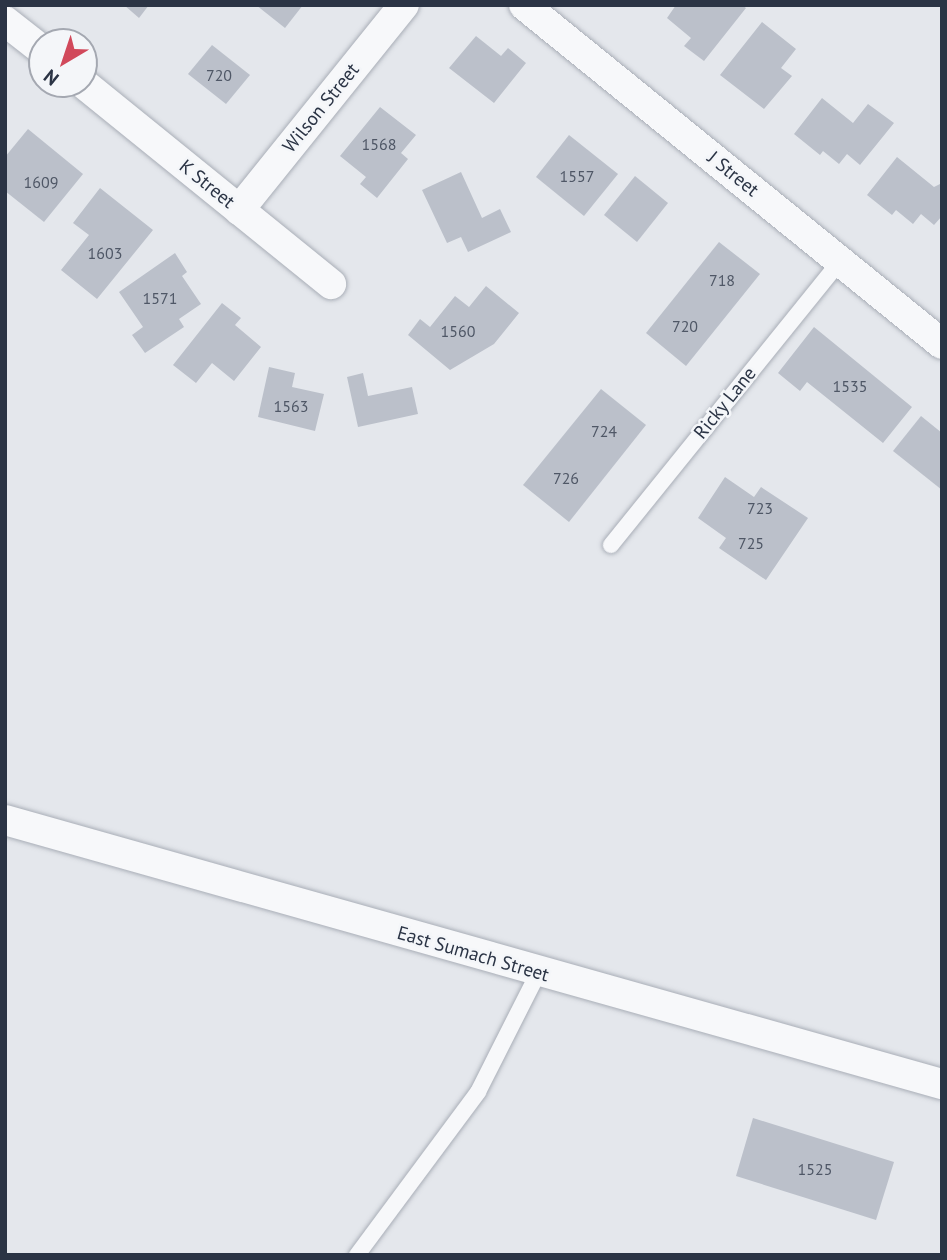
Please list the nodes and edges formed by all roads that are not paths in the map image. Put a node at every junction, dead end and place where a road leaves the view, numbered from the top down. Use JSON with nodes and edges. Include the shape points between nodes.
{"nodes":[{"id":1,"x":404,"y":5,"type":"edge"},
{"id":2,"x":524,"y":5,"type":"edge"},
{"id":3,"x":5,"y":21,"type":"edge"},
{"id":4,"x":28,"y":39,"type":"edge"},
{"id":5,"x":98,"y":96,"type":"edge"},
{"id":6,"x":239,"y":210,"type":"junction"},
{"id":7,"x":840,"y":261,"type":"junction"},
{"id":8,"x":331,"y":284,"type":"dead end"},
{"id":9,"x":942,"y":344,"type":"edge"},
{"id":10,"x":611,"y":545,"type":"dead end"},
{"id":11,"x":5,"y":820,"type":"edge"},
{"id":12,"x":538,"y":973,"type":"junction"},
{"id":13,"x":942,"y":1084,"type":"edge"},
{"id":14,"x":357,"y":1255,"type":"edge"}],
"edges":[{"from":1,"to":6,"type":"street","name":"Wilson Street"},
{"from":2,"to":7,"type":"street","name":"J Street"},
{"from":3,"to":4,"type":"street"},
{"from":5,"to":6,"type":"street","name":"K Street"},
{"from":6,"to":8,"type":"street","name":"K Street"},
{"from":7,"to":9,"type":"street","name":"J Street"},
{"from":7,"to":10,"type":"lane","name":"Ricky Lane"},
{"from":11,"to":12,"type":"street","name":"East Sumach Street"},
{"from":12,"to":13,"type":"street","name":"East Sumach Street"},
{"from":12,"to":14,"type":"lane","via":[[478,1092]]}]}
